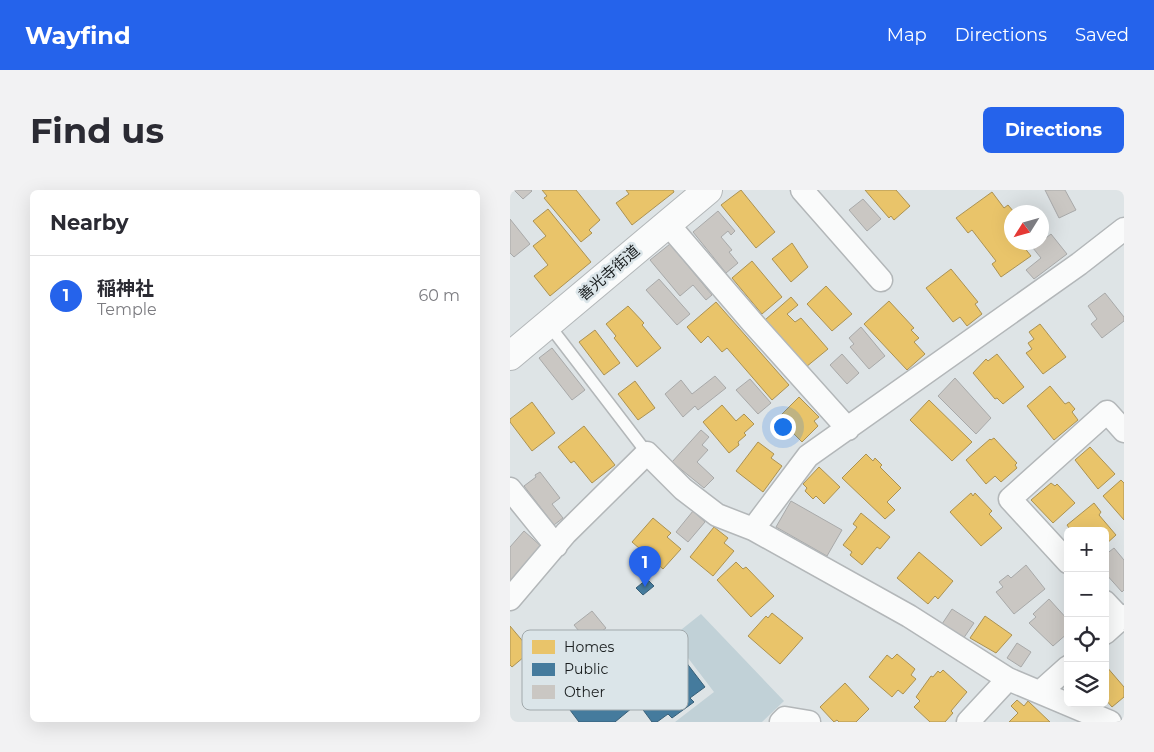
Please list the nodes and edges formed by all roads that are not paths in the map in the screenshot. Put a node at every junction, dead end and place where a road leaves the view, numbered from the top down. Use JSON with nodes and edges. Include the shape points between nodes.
{"nodes":[{"id":1,"x":802,"y":190,"type":"edge"},
{"id":2,"x":700,"y":193,"type":"edge"},
{"id":3,"x":667,"y":223,"type":"junction"},
{"id":4,"x":1124,"y":230,"type":"edge"},
{"id":5,"x":882,"y":280,"type":"dead end"},
{"id":6,"x":550,"y":325,"type":"junction"},
{"id":7,"x":510,"y":356,"type":"edge"},
{"id":8,"x":848,"y":429,"type":"junction"},
{"id":9,"x":1124,"y":431,"type":"edge"},
{"id":10,"x":647,"y":453,"type":"junction"},
{"id":11,"x":510,"y":489,"type":"edge"},
{"id":12,"x":753,"y":529,"type":"junction"},
{"id":13,"x":556,"y":546,"type":"junction"},
{"id":14,"x":1064,"y":558,"type":"edge"},
{"id":15,"x":510,"y":599,"type":"edge"},
{"id":16,"x":1109,"y":609,"type":"edge"},
{"id":17,"x":1117,"y":623,"type":"edge"},
{"id":18,"x":1064,"y":671,"type":"edge"},
{"id":19,"x":1008,"y":678,"type":"junction"},
{"id":20,"x":1040,"y":692,"type":"junction"},
{"id":21,"x":780,"y":722,"type":"edge"},
{"id":22,"x":809,"y":722,"type":"edge"},
{"id":23,"x":968,"y":722,"type":"edge"},
{"id":24,"x":1110,"y":722,"type":"edge"}],
"edges":[{"from":1,"to":5,"type":"street"},
{"from":2,"to":3,"type":"street","name":"善光寺街道"},
{"from":3,"to":6,"type":"street","name":"善光寺街道"},
{"from":3,"to":8,"type":"street"},
{"from":4,"to":8,"type":"street"},
{"from":6,"to":7,"type":"street","name":"善光寺街道"},
{"from":6,"to":10,"type":"lane"},
{"from":8,"to":12,"type":"street","via":[[808,456]]},
{"from":9,"to":14,"type":"street","via":[[1106,412],[1010,499]]},
{"from":10,"to":12,"type":"street","via":[[683,489],[717,515]]},
{"from":10,"to":13,"type":"street"},
{"from":11,"to":13,"type":"street"},
{"from":12,"to":19,"type":"street","via":[[909,616]]},
{"from":13,"to":15,"type":"street"},
{"from":16,"to":17,"type":"street"},
{"from":18,"to":20,"type":"street"},
{"from":19,"to":20,"type":"street"},
{"from":19,"to":23,"type":"street"},
{"from":20,"to":24,"type":"street"},
{"from":21,"to":22,"type":"street","via":[[785,718]]}]}
